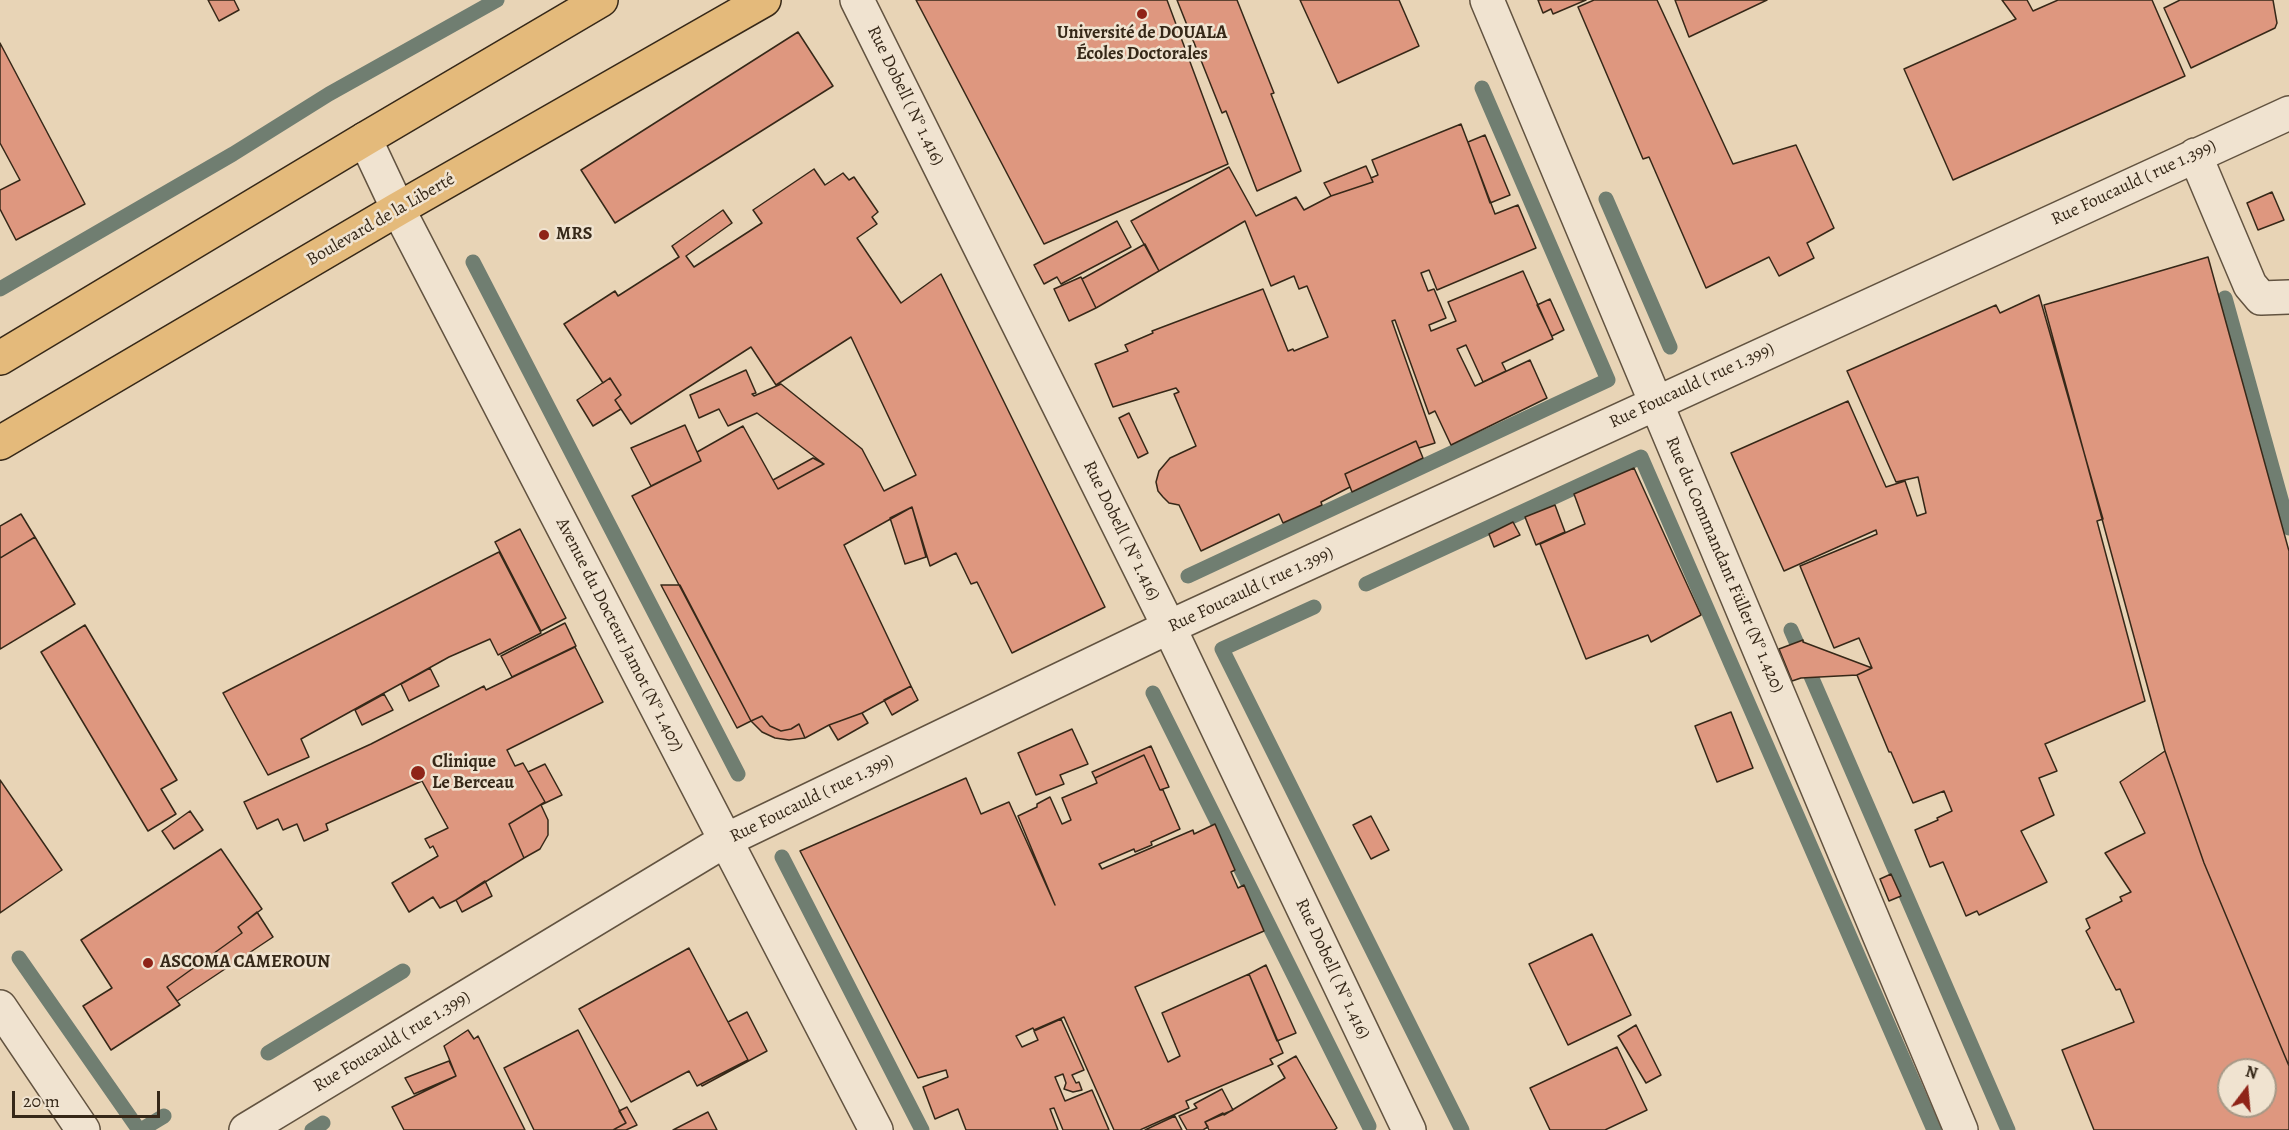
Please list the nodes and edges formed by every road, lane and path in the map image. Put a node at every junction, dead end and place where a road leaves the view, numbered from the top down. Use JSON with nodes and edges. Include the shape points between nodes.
{"nodes":[{"id":1,"x":602,"y":0,"type":"edge"},
{"id":2,"x":764,"y":0,"type":"edge"},
{"id":3,"x":857,"y":0,"type":"edge"},
{"id":4,"x":1487,"y":0,"type":"edge"},
{"id":5,"x":2289,"y":112,"type":"edge"},
{"id":6,"x":365,"y":139,"type":"junction"},
{"id":7,"x":2195,"y":155,"type":"junction"},
{"id":8,"x":398,"y":209,"type":"junction"},
{"id":9,"x":2289,"y":297,"type":"edge"},
{"id":10,"x":0,"y":358,"type":"edge"},
{"id":11,"x":1656,"y":403,"type":"junction"},
{"id":12,"x":0,"y":443,"type":"edge"},
{"id":13,"x":1170,"y":627,"type":"junction"},
{"id":14,"x":726,"y":840,"type":"junction"},
{"id":15,"x":0,"y":1007,"type":"edge"},
{"id":16,"x":83,"y":1130,"type":"edge"},
{"id":17,"x":246,"y":1130,"type":"edge"},
{"id":18,"x":876,"y":1130,"type":"edge"},
{"id":19,"x":1409,"y":1130,"type":"edge"},
{"id":20,"x":1961,"y":1130,"type":"edge"}],
"edges":[{"from":1,"to":6,"type":"main road"},
{"from":2,"to":8,"type":"main road","name":"Boulevard de la Liberté"},
{"from":3,"to":13,"type":"street","name":"Rue Dobell ( N° 1.416)"},
{"from":4,"to":11,"type":"street","name":"Rue du Commandant Füller (N° 1.420)"},
{"from":5,"to":7,"type":"street","name":"Rue Foucauld ( rue 1.399)"},
{"from":6,"to":8,"type":"street","name":"Avenue du Docteur Jamot (N° 1.407)"},
{"from":6,"to":10,"type":"main road"},
{"from":7,"to":9,"type":"street","via":[[2250,285],[2261,298]]},
{"from":7,"to":11,"type":"street","name":"Rue Foucauld ( rue 1.399)"},
{"from":8,"to":12,"type":"main road","name":"Boulevard de la Liberté"},
{"from":8,"to":14,"type":"street","name":"Avenue du Docteur Jamot (N° 1.407)"},
{"from":11,"to":13,"type":"street","name":"Rue Foucauld ( rue 1.399)"},
{"from":11,"to":20,"type":"street","name":"Rue du Commandant Füller (N° 1.420)"},
{"from":13,"to":14,"type":"street","name":"Rue Foucauld ( rue 1.399)"},
{"from":13,"to":19,"type":"street","name":"Rue Dobell ( N° 1.416)"},
{"from":14,"to":17,"type":"street","name":"Rue Foucauld ( rue 1.399)"},
{"from":14,"to":18,"type":"street","name":"Avenue du Docteur Jamot (N° 1.407)"},
{"from":15,"to":16,"type":"street"}]}
